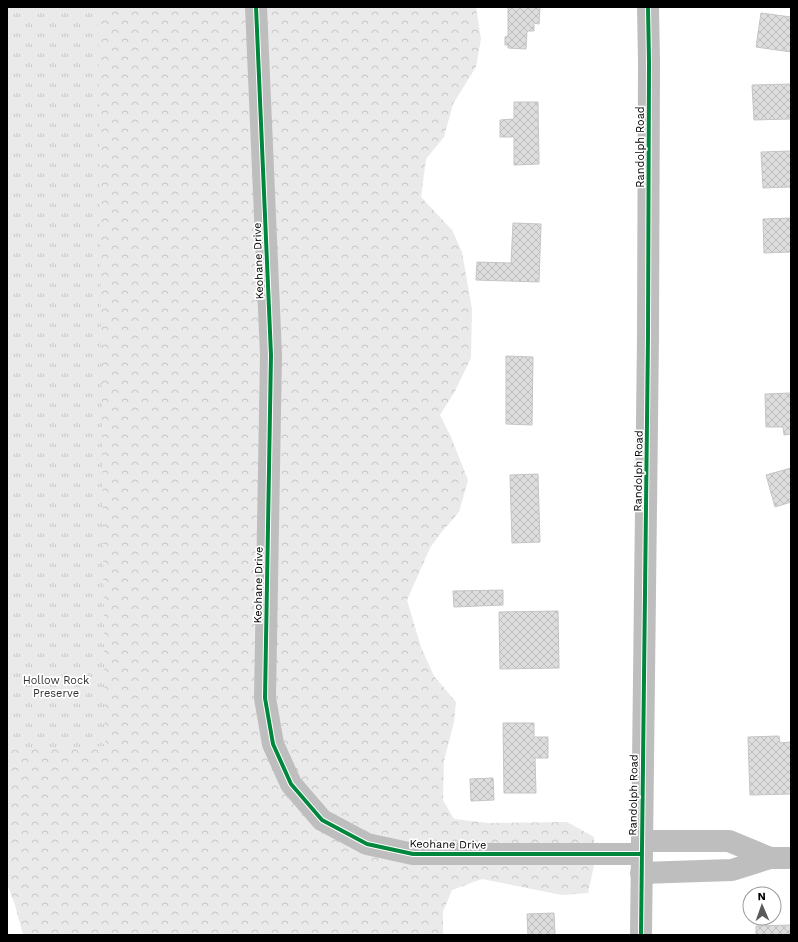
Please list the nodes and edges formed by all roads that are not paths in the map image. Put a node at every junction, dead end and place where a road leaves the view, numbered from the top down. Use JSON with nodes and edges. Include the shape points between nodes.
{"nodes":[{"id":1,"x":256,"y":7,"type":"edge"},
{"id":2,"x":648,"y":7,"type":"edge"},
{"id":3,"x":641,"y":856,"type":"junction"},
{"id":4,"x":770,"y":858,"type":"junction"},
{"id":5,"x":791,"y":858,"type":"edge"},
{"id":6,"x":641,"y":935,"type":"edge"}],
"edges":[{"from":1,"to":3,"type":"street","name":"Keohane Drive","via":[[271,355],[266,698],[273,744],[291,784],[322,820],[367,844],[413,854]]},
{"from":2,"to":3,"type":"street","name":"Randolph Road","via":[[648,328]]},
{"from":3,"to":4,"type":"street","name":"Keohane Drive","via":[[732,870]]},
{"from":3,"to":4,"type":"street","name":"Keohane Drive","via":[[729,841]]},
{"from":3,"to":6,"type":"street","name":"Randolph Road"},
{"from":4,"to":5,"type":"street","name":"Keohane Drive"}]}
